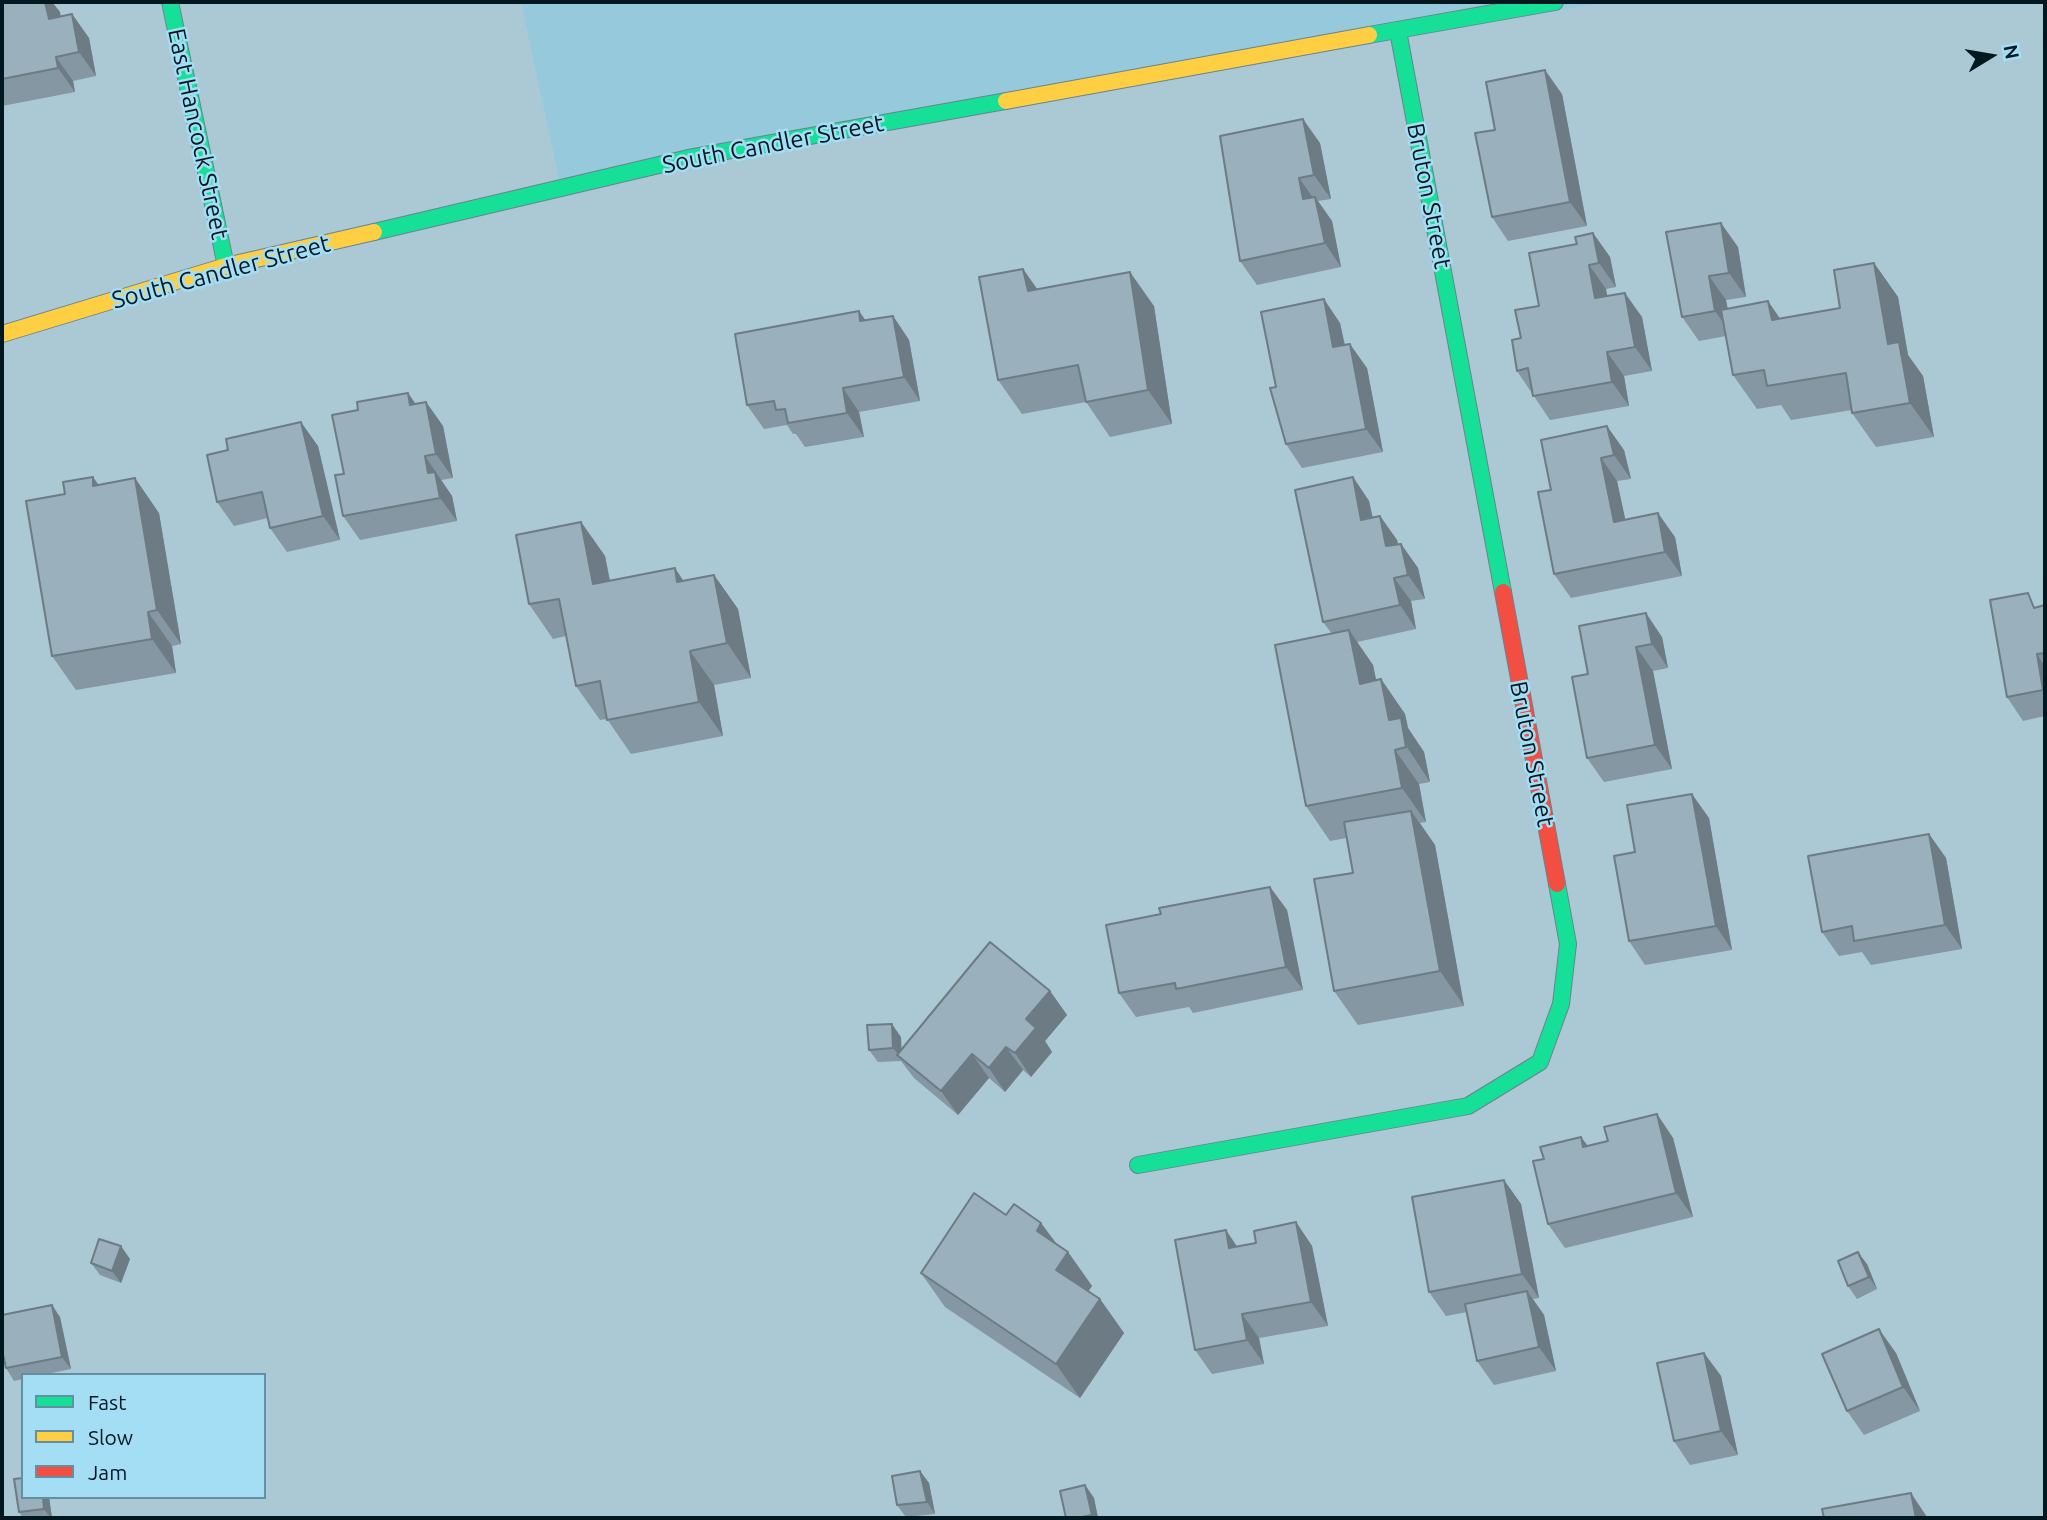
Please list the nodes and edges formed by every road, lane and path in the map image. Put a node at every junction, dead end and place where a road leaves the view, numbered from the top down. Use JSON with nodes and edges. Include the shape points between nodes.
{"nodes":[{"id":1,"x":170,"y":2,"type":"edge"},
{"id":2,"x":1555,"y":2,"type":"edge"},
{"id":3,"x":1398,"y":31,"type":"junction"},
{"id":4,"x":226,"y":266,"type":"junction"},
{"id":5,"x":2,"y":334,"type":"edge"},
{"id":6,"x":1138,"y":1165,"type":"dead end"}],
"edges":[{"from":1,"to":4,"type":"street","name":"East Hancock Street"},
{"from":2,"to":3,"type":"street","name":"South Candler Street"},
{"from":3,"to":4,"type":"street","name":"South Candler Street","via":[[693,157]]},
{"from":3,"to":6,"type":"street","name":"Bruton Street","via":[[1568,944],[1561,1004],[1540,1062],[1468,1106]]},
{"from":4,"to":5,"type":"street","name":"South Candler Street"}]}
